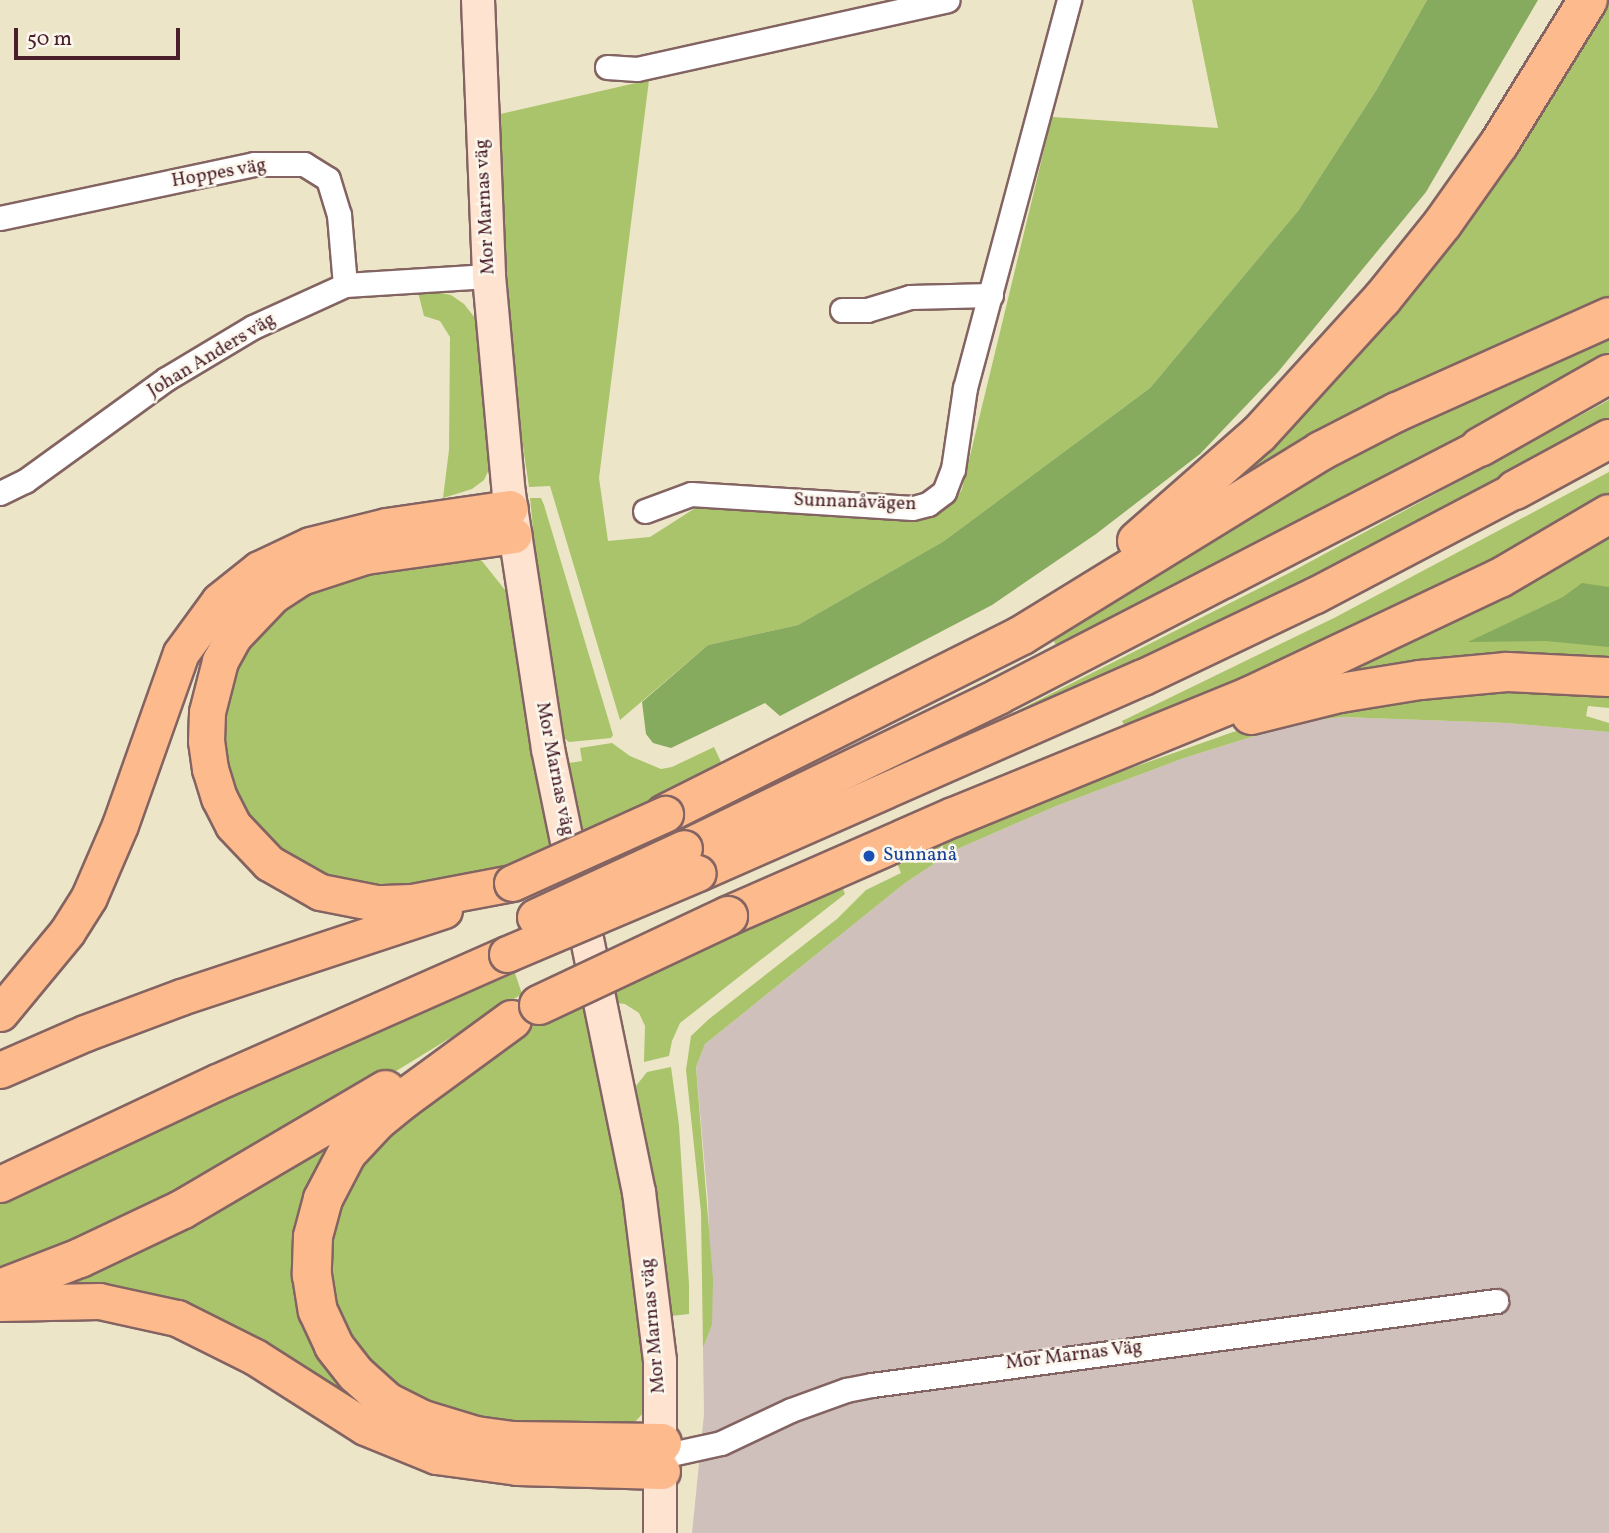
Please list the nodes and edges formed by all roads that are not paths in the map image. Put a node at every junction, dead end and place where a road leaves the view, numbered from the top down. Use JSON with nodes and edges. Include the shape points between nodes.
{"nodes":[{"id":1,"x":478,"y":0,"type":"edge"},
{"id":2,"x":947,"y":0,"type":"edge"},
{"id":3,"x":1069,"y":0,"type":"edge"},
{"id":4,"x":1588,"y":0,"type":"edge"},
{"id":5,"x":607,"y":67,"type":"dead end"},
{"id":6,"x":0,"y":218,"type":"edge"},
{"id":7,"x":489,"y":276,"type":"junction"},
{"id":8,"x":345,"y":285,"type":"junction"},
{"id":9,"x":991,"y":295,"type":"junction"},
{"id":10,"x":842,"y":310,"type":"dead end"},
{"id":11,"x":1609,"y":317,"type":"edge"},
{"id":12,"x":1609,"y":374,"type":"edge"},
{"id":13,"x":1609,"y":439,"type":"edge"},
{"id":14,"x":1480,"y":447,"type":"joint"},
{"id":15,"x":1515,"y":490,"type":"joint"},
{"id":16,"x":0,"y":493,"type":"edge"},
{"id":17,"x":645,"y":511,"type":"dead end"},
{"id":18,"x":1609,"y":514,"type":"edge"},
{"id":19,"x":512,"y":521,"type":"junction"},
{"id":20,"x":963,"y":667,"type":"junction"},
{"id":21,"x":1609,"y":677,"type":"edge"},
{"id":22,"x":665,"y":814,"type":"joint"},
{"id":23,"x":954,"y":817,"type":"junction"},
{"id":24,"x":691,"y":860,"type":"junction"},
{"id":25,"x":512,"y":883,"type":"junction"},
{"id":26,"x":505,"y":943,"type":"junction"},
{"id":27,"x":0,"y":1013,"type":"edge"},
{"id":28,"x":526,"y":1013,"type":"junction"},
{"id":29,"x":0,"y":1070,"type":"edge"},
{"id":30,"x":0,"y":1164,"type":"edge"},
{"id":31,"x":0,"y":1184,"type":"edge"},
{"id":32,"x":0,"y":1289,"type":"edge"},
{"id":33,"x":1496,"y":1301,"type":"dead end"},
{"id":34,"x":0,"y":1303,"type":"edge"},
{"id":35,"x":662,"y":1457,"type":"junction"},
{"id":36,"x":660,"y":1533,"type":"edge"}],
"edges":[{"from":1,"to":7,"type":"street","name":"Mor Marnas väg"},
{"from":2,"to":5,"type":"street","via":[[637,69]]},
{"from":3,"to":9,"type":"street","name":"Sunnanåvägen"},
{"from":4,"to":20,"type":"highway","via":[[1499,144],[1443,223],[1321,369],[1179,506]]},
{"from":6,"to":8,"type":"street","name":"Hoppes väg","via":[[254,164],[304,164],[328,179],[339,215]]},
{"from":7,"to":8,"type":"street","name":"Johan Anders väg"},
{"from":7,"to":19,"type":"street","name":"Mor Marnas väg"},
{"from":8,"to":16,"type":"street","name":"Johan Anders väg","via":[[242,334],[166,379],[25,481]]},
{"from":9,"to":10,"type":"street","via":[[910,297],[867,310]]},
{"from":9,"to":17,"type":"street","name":"Sunnanåvägen","via":[[965,388],[953,469],[939,498],[912,508],[691,494]]},
{"from":11,"to":20,"type":"highway","via":[[1321,451],[1089,596]]},
{"from":12,"to":14,"type":"highway"},
{"from":13,"to":15,"type":"highway"},
{"from":14,"to":24,"type":"main road"},
{"from":15,"to":24,"type":"main road","via":[[1315,595],[1143,677]]},
{"from":18,"to":23,"type":"highway","via":[[1500,578],[1376,638],[1250,696]]},
{"from":19,"to":25,"type":"main road","via":[[365,556],[301,577],[273,595],[234,636],[220,661],[207,712],[206,741],[209,769],[233,825],[269,863],[320,892],[376,903],[411,902]]},
{"from":19,"to":27,"type":"main road","via":[[386,526],[310,545],[259,569],[219,601],[181,653],[116,837],[89,897],[67,932]]},
{"from":19,"to":35,"type":"street","name":"Mor Marnas väg","via":[[548,749],[639,1192],[655,1304]]},
{"from":20,"to":22,"type":"highway"},
{"from":21,"to":23,"type":"highway","via":[[1507,672],[1340,694],[1268,710]]},
{"from":22,"to":25,"type":"main road","bridge":true},
{"from":23,"to":28,"type":"highway","bridge":true,"via":[[728,916]]},
{"from":24,"to":26,"type":"main road","bridge":true},
{"from":25,"to":29,"type":"main road","via":[[432,915],[130,1016]]},
{"from":26,"to":30,"type":"main road"},
{"from":26,"to":31,"type":"main road"},
{"from":28,"to":32,"type":"highway","via":[[435,1058],[183,1209],[80,1258]]},
{"from":28,"to":35,"type":"highway","via":[[385,1114],[347,1153],[323,1199],[313,1237],[312,1275],[318,1311],[334,1346],[356,1374],[387,1402],[423,1420],[476,1436]]},
{"from":33,"to":35,"type":"street","name":"Mor Marnas Väg","via":[[872,1385],[821,1398],[721,1443]]},
{"from":34,"to":35,"type":"main road","via":[[99,1301],[177,1318],[246,1352],[365,1427],[436,1456],[517,1467]]},
{"from":35,"to":36,"type":"street","name":"Mor Marnas väg"}]}
